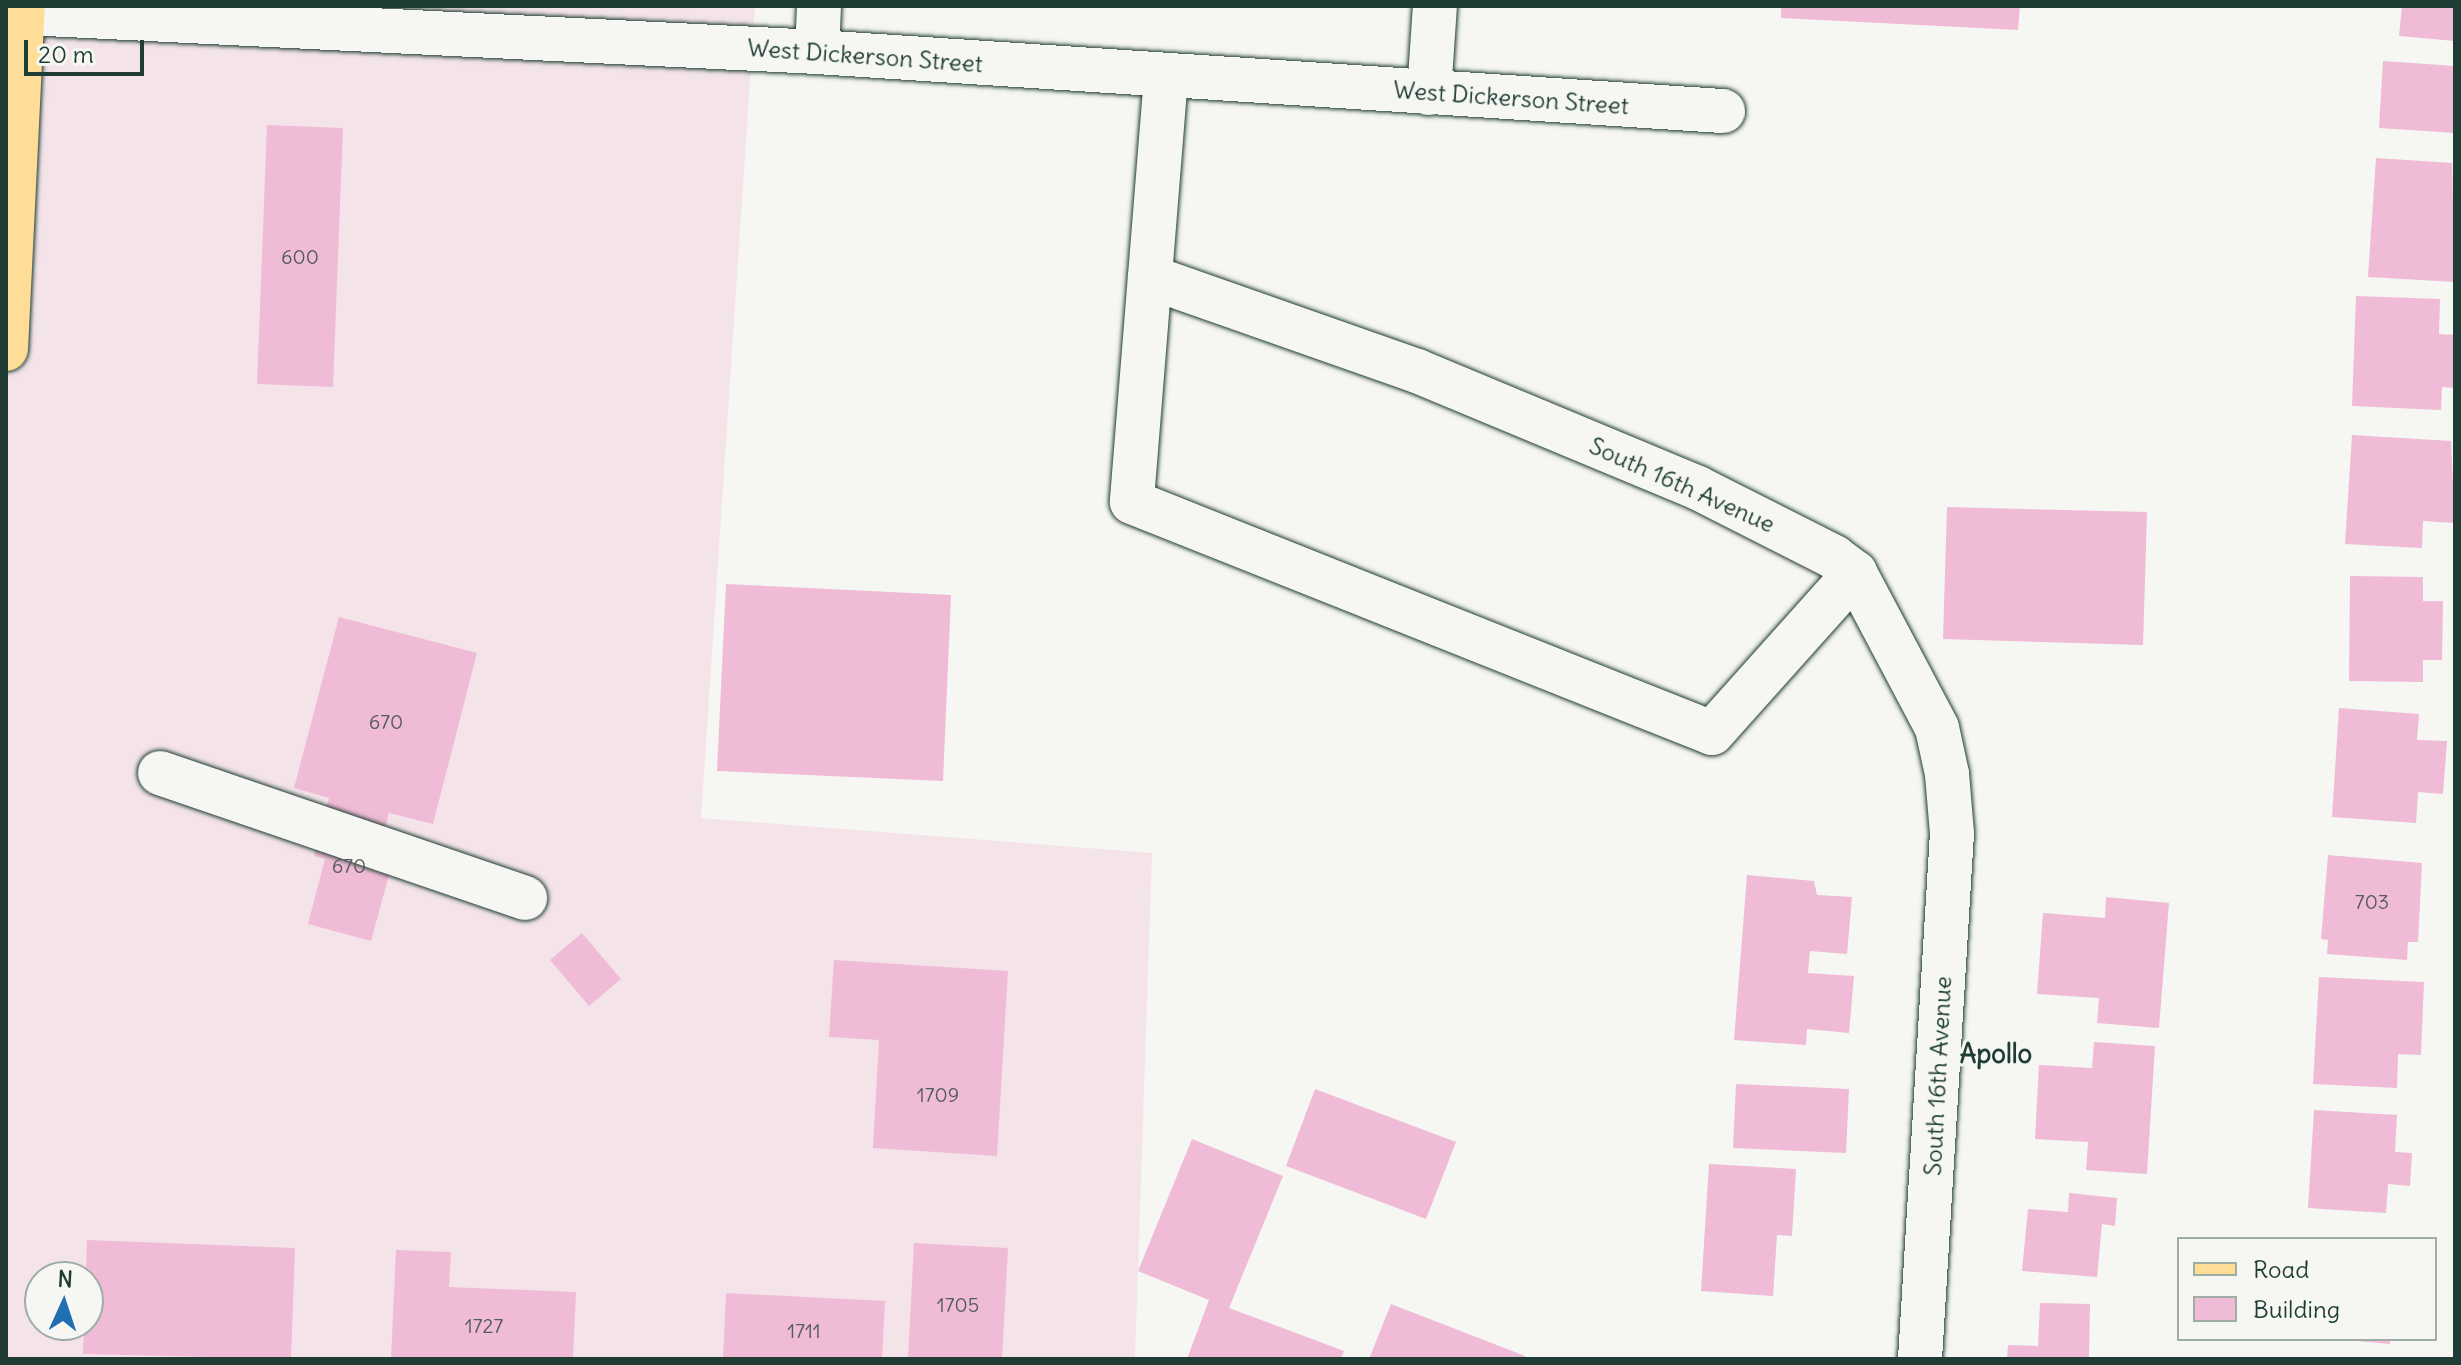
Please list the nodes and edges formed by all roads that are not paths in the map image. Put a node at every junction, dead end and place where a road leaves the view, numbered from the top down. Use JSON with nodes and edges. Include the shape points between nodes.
{"nodes":[{"id":1,"x":819,"y":6,"type":"edge"},
{"id":2,"x":1435,"y":6,"type":"edge"},
{"id":3,"x":17,"y":10,"type":"edge"},
{"id":4,"x":817,"y":52,"type":"junction"},
{"id":5,"x":1166,"y":77,"type":"junction"},
{"id":6,"x":1429,"y":93,"type":"junction"},
{"id":7,"x":1723,"y":111,"type":"dead end"},
{"id":8,"x":1150,"y":277,"type":"junction"},
{"id":9,"x":6,"y":349,"type":"edge"},
{"id":10,"x":1855,"y":573,"type":"junction"},
{"id":11,"x":160,"y":773,"type":"dead end"},
{"id":12,"x":525,"y":898,"type":"dead end"},
{"id":13,"x":1920,"y":1359,"type":"edge"}],
"edges":[{"from":1,"to":4,"type":"street"},
{"from":2,"to":6,"type":"street"},
{"from":3,"to":4,"type":"street","name":"West Dickerson Street"},
{"from":3,"to":9,"type":"main road"},
{"from":4,"to":5,"type":"street","name":"West Dickerson Street"},
{"from":5,"to":6,"type":"street","name":"West Dickerson Street"},
{"from":5,"to":8,"type":"street"},
{"from":6,"to":7,"type":"street","name":"West Dickerson Street"},
{"from":8,"to":10,"type":"street","name":"South 16th Avenue","via":[[1417,371],[1698,488],[1834,557]]},
{"from":8,"to":10,"type":"street","via":[[1132,502],[1712,733]]},
{"from":10,"to":13,"type":"street","name":"South 16th Avenue","via":[[1937,728],[1952,833]]},
{"from":11,"to":12,"type":"street"}]}
